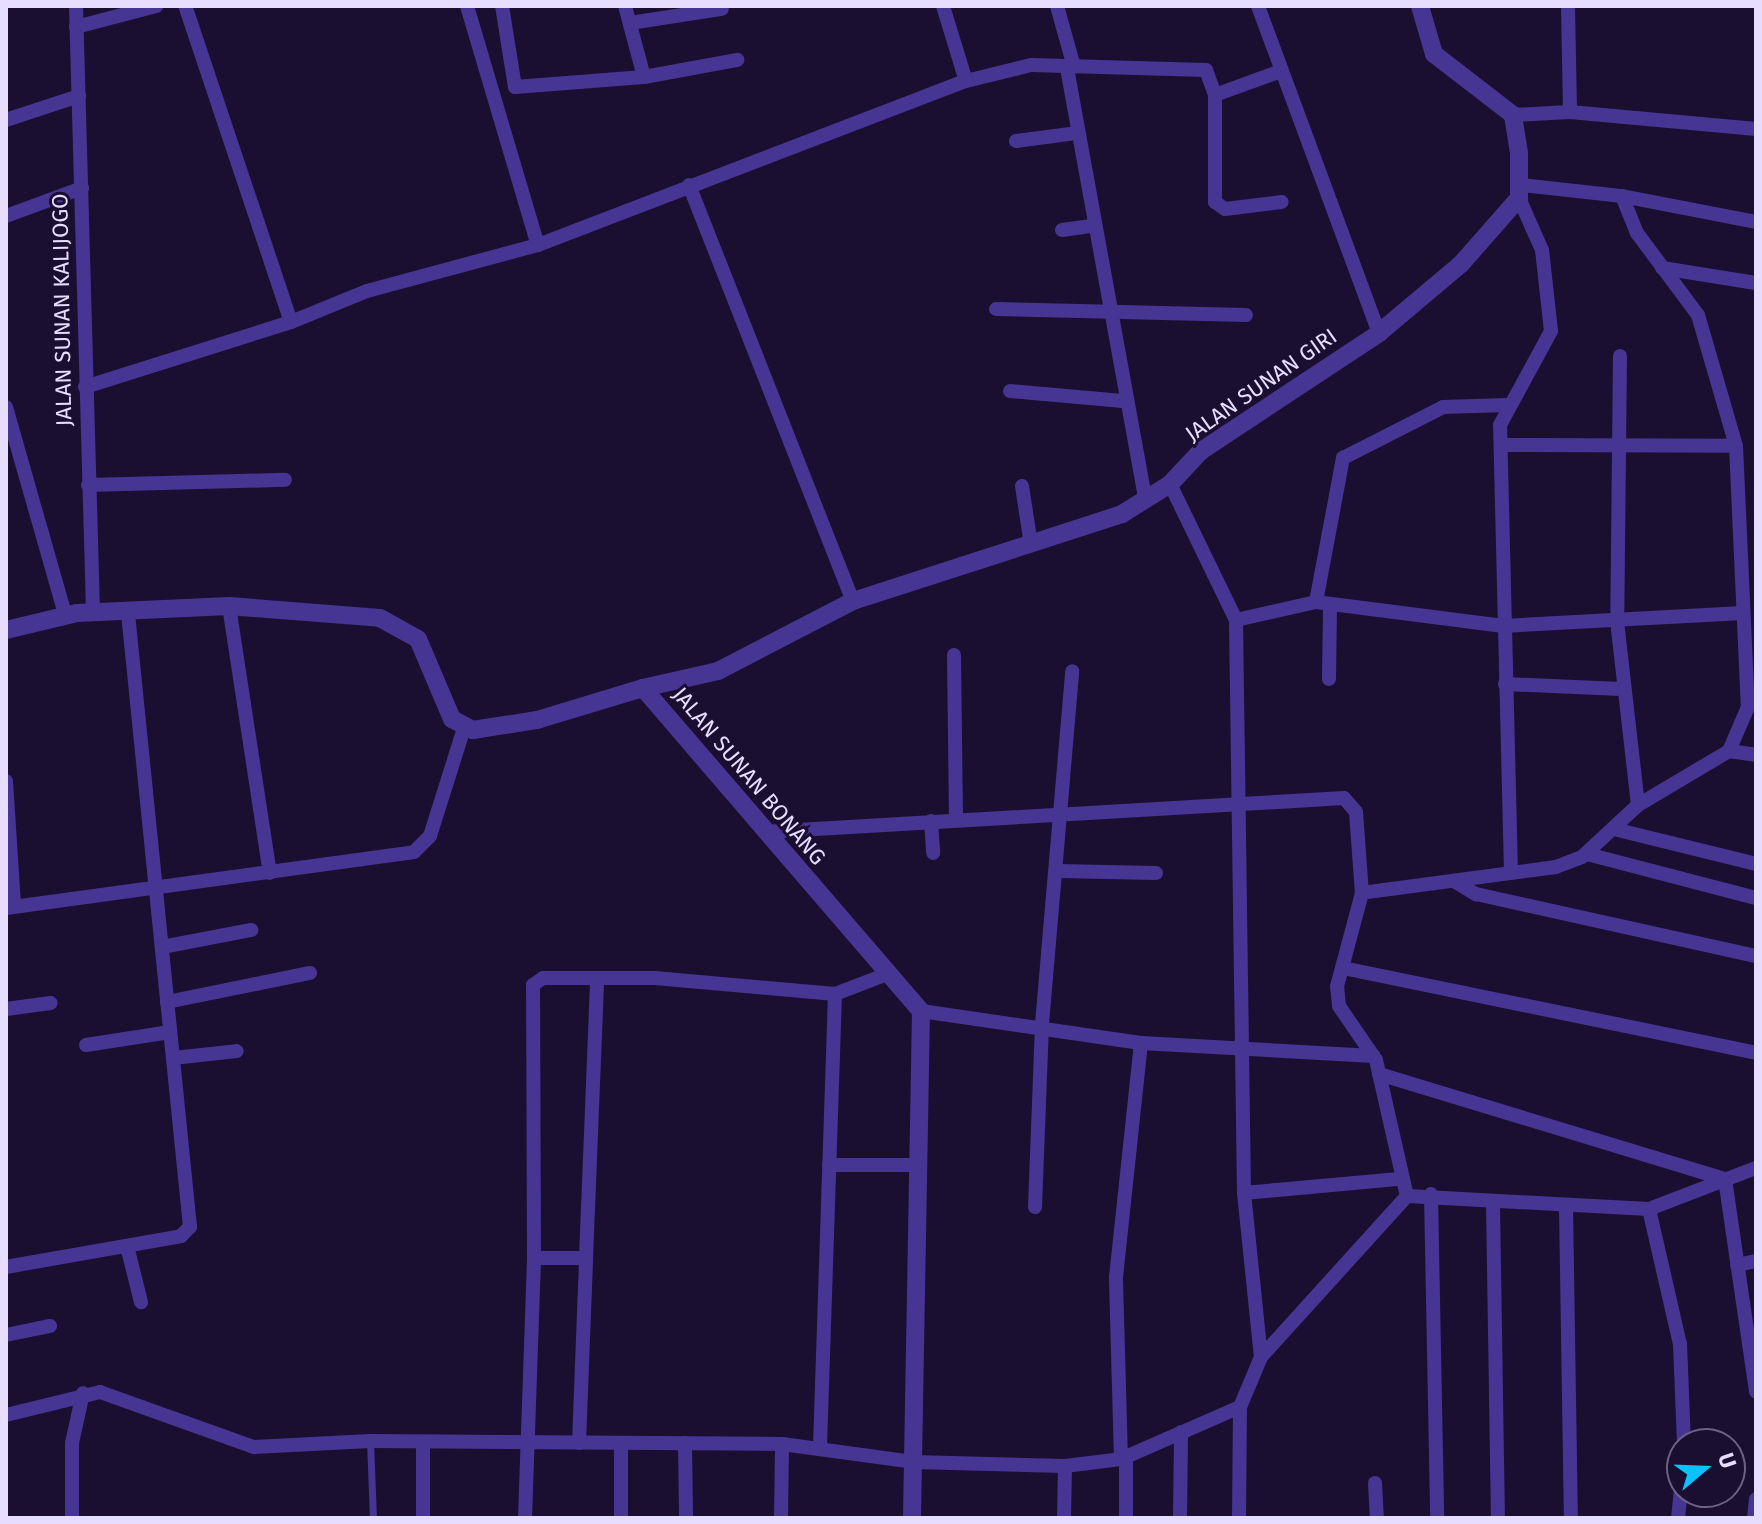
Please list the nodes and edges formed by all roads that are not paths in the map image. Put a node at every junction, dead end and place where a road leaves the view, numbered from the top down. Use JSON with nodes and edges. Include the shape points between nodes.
{"nodes":[{"id":1,"x":76,"y":6,"type":"edge"},
{"id":2,"x":156,"y":6,"type":"edge"},
{"id":3,"x":185,"y":6,"type":"edge"},
{"id":4,"x":502,"y":6,"type":"edge"},
{"id":5,"x":625,"y":6,"type":"edge"},
{"id":6,"x":943,"y":6,"type":"edge"},
{"id":7,"x":1057,"y":6,"type":"edge"},
{"id":8,"x":1258,"y":6,"type":"edge"},
{"id":9,"x":1420,"y":6,"type":"edge"},
{"id":10,"x":1568,"y":6,"type":"edge"},
{"id":11,"x":470,"y":7,"type":"edge"},
{"id":12,"x":722,"y":9,"type":"dead end"},
{"id":13,"x":630,"y":23,"type":"junction"},
{"id":14,"x":76,"y":27,"type":"junction"},
{"id":15,"x":737,"y":60,"type":"dead end"},
{"id":16,"x":1070,"y":68,"type":"junction"},
{"id":17,"x":1281,"y":71,"type":"junction"},
{"id":18,"x":644,"y":77,"type":"junction"},
{"id":19,"x":966,"y":81,"type":"junction"},
{"id":20,"x":515,"y":87,"type":"junction"},
{"id":21,"x":496,"y":91,"type":"junction"},
{"id":22,"x":1215,"y":95,"type":"junction"},
{"id":23,"x":79,"y":96,"type":"junction"},
{"id":24,"x":1570,"y":112,"type":"junction"},
{"id":25,"x":1513,"y":115,"type":"junction"},
{"id":26,"x":6,"y":120,"type":"edge"},
{"id":27,"x":1756,"y":129,"type":"edge"},
{"id":28,"x":1077,"y":133,"type":"junction"},
{"id":29,"x":1016,"y":141,"type":"dead end"},
{"id":30,"x":689,"y":185,"type":"junction"},
{"id":31,"x":82,"y":188,"type":"junction"},
{"id":32,"x":1521,"y":191,"type":"junction"},
{"id":33,"x":1622,"y":196,"type":"junction"},
{"id":34,"x":1282,"y":202,"type":"dead end"},
{"id":35,"x":6,"y":216,"type":"edge"},
{"id":36,"x":1756,"y":222,"type":"edge"},
{"id":37,"x":1092,"y":226,"type":"junction"},
{"id":38,"x":1062,"y":230,"type":"dead end"},
{"id":39,"x":538,"y":245,"type":"junction"},
{"id":40,"x":1662,"y":268,"type":"junction"},
{"id":41,"x":1756,"y":283,"type":"edge"},
{"id":42,"x":996,"y":309,"type":"dead end"},
{"id":43,"x":1107,"y":312,"type":"junction"},
{"id":44,"x":1246,"y":315,"type":"dead end"},
{"id":45,"x":291,"y":322,"type":"junction"},
{"id":46,"x":1379,"y":333,"type":"junction"},
{"id":47,"x":1620,"y":356,"type":"dead end"},
{"id":48,"x":85,"y":387,"type":"junction"},
{"id":49,"x":1010,"y":391,"type":"dead end"},
{"id":50,"x":1123,"y":401,"type":"junction"},
{"id":51,"x":1507,"y":405,"type":"junction"},
{"id":52,"x":7,"y":411,"type":"edge"},
{"id":53,"x":1501,"y":445,"type":"junction"},
{"id":54,"x":1736,"y":446,"type":"junction"},
{"id":55,"x":1617,"y":448,"type":"junction"},
{"id":56,"x":285,"y":480,"type":"dead end"},
{"id":57,"x":1170,"y":484,"type":"junction"},
{"id":58,"x":88,"y":485,"type":"junction"},
{"id":59,"x":1022,"y":486,"type":"dead end"},
{"id":60,"x":1146,"y":501,"type":"junction"},
{"id":61,"x":1031,"y":545,"type":"junction"},
{"id":62,"x":853,"y":601,"type":"junction"},
{"id":63,"x":1323,"y":603,"type":"junction"},
{"id":64,"x":229,"y":606,"type":"junction"},
{"id":65,"x":93,"y":612,"type":"junction"},
{"id":66,"x":128,"y":613,"type":"junction"},
{"id":67,"x":1743,"y":613,"type":"junction"},
{"id":68,"x":65,"y":614,"type":"junction"},
{"id":69,"x":1236,"y":620,"type":"junction"},
{"id":70,"x":1617,"y":621,"type":"junction"},
{"id":71,"x":1503,"y":626,"type":"junction"},
{"id":72,"x":6,"y":630,"type":"edge"},
{"id":73,"x":954,"y":655,"type":"dead end"},
{"id":74,"x":1072,"y":671,"type":"dead end"},
{"id":75,"x":1329,"y":679,"type":"dead end"},
{"id":76,"x":1505,"y":684,"type":"junction"},
{"id":77,"x":643,"y":688,"type":"junction"},
{"id":78,"x":1621,"y":689,"type":"junction"},
{"id":79,"x":464,"y":728,"type":"junction"},
{"id":80,"x":1729,"y":751,"type":"junction"},
{"id":81,"x":1756,"y":755,"type":"edge"},
{"id":82,"x":6,"y":781,"type":"edge"},
{"id":83,"x":1638,"y":805,"type":"junction"},
{"id":84,"x":1236,"y":808,"type":"junction"},
{"id":85,"x":1063,"y":815,"type":"junction"},
{"id":86,"x":956,"y":818,"type":"junction"},
{"id":87,"x":931,"y":821,"type":"junction"},
{"id":88,"x":1618,"y":830,"type":"junction"},
{"id":89,"x":764,"y":832,"type":"junction"},
{"id":90,"x":933,"y":853,"type":"dead end"},
{"id":91,"x":1587,"y":854,"type":"junction"},
{"id":92,"x":1756,"y":864,"type":"edge"},
{"id":93,"x":1058,"y":871,"type":"junction"},
{"id":94,"x":270,"y":873,"type":"junction"},
{"id":95,"x":1156,"y":873,"type":"dead end"},
{"id":96,"x":1511,"y":873,"type":"junction"},
{"id":97,"x":1454,"y":881,"type":"junction"},
{"id":98,"x":157,"y":891,"type":"junction"},
{"id":99,"x":1362,"y":893,"type":"junction"},
{"id":100,"x":1756,"y":898,"type":"edge"},
{"id":101,"x":10,"y":907,"type":"edge"},
{"id":102,"x":251,"y":930,"type":"dead end"},
{"id":103,"x":162,"y":947,"type":"junction"},
{"id":104,"x":1756,"y":956,"type":"edge"},
{"id":105,"x":1343,"y":968,"type":"junction"},
{"id":106,"x":310,"y":973,"type":"dead end"},
{"id":107,"x":887,"y":974,"type":"junction"},
{"id":108,"x":597,"y":979,"type":"junction"},
{"id":109,"x":835,"y":994,"type":"junction"},
{"id":110,"x":167,"y":1002,"type":"junction"},
{"id":111,"x":51,"y":1003,"type":"dead end"},
{"id":112,"x":6,"y":1009,"type":"edge"},
{"id":113,"x":921,"y":1011,"type":"junction"},
{"id":114,"x":1042,"y":1024,"type":"junction"},
{"id":115,"x":170,"y":1032,"type":"junction"},
{"id":116,"x":1141,"y":1043,"type":"junction"},
{"id":117,"x":86,"y":1045,"type":"dead end"},
{"id":118,"x":237,"y":1051,"type":"dead end"},
{"id":119,"x":1242,"y":1052,"type":"junction"},
{"id":120,"x":1756,"y":1053,"type":"edge"},
{"id":121,"x":1374,"y":1056,"type":"junction"},
{"id":122,"x":173,"y":1058,"type":"junction"},
{"id":123,"x":1379,"y":1074,"type":"junction"},
{"id":124,"x":829,"y":1165,"type":"junction"},
{"id":125,"x":915,"y":1165,"type":"junction"},
{"id":126,"x":1756,"y":1168,"type":"edge"},
{"id":127,"x":1399,"y":1179,"type":"junction"},
{"id":128,"x":1725,"y":1179,"type":"junction"},
{"id":129,"x":1244,"y":1193,"type":"junction"},
{"id":130,"x":1431,"y":1194,"type":"junction"},
{"id":131,"x":1407,"y":1196,"type":"junction"},
{"id":132,"x":1493,"y":1204,"type":"junction"},
{"id":133,"x":1035,"y":1207,"type":"dead end"},
{"id":134,"x":1566,"y":1207,"type":"junction"},
{"id":135,"x":1649,"y":1209,"type":"junction"},
{"id":136,"x":127,"y":1246,"type":"junction"},
{"id":137,"x":534,"y":1258,"type":"junction"},
{"id":138,"x":586,"y":1258,"type":"junction"},
{"id":139,"x":1756,"y":1261,"type":"edge"},
{"id":140,"x":1737,"y":1265,"type":"junction"},
{"id":141,"x":6,"y":1267,"type":"edge"},
{"id":142,"x":141,"y":1302,"type":"dead end"},
{"id":143,"x":50,"y":1326,"type":"dead end"},
{"id":144,"x":1752,"y":1329,"type":"edge"},
{"id":145,"x":6,"y":1335,"type":"edge"},
{"id":146,"x":1261,"y":1357,"type":"junction"},
{"id":147,"x":1756,"y":1392,"type":"edge"},
{"id":148,"x":83,"y":1393,"type":"junction"},
{"id":149,"x":1240,"y":1407,"type":"junction"},
{"id":150,"x":6,"y":1415,"type":"edge"},
{"id":151,"x":1683,"y":1428,"type":"edge"},
{"id":152,"x":1181,"y":1432,"type":"junction"},
{"id":153,"x":370,"y":1441,"type":"junction"},
{"id":154,"x":423,"y":1442,"type":"junction"},
{"id":155,"x":579,"y":1443,"type":"junction"},
{"id":156,"x":621,"y":1443,"type":"junction"},
{"id":157,"x":685,"y":1443,"type":"junction"},
{"id":158,"x":527,"y":1444,"type":"junction"},
{"id":159,"x":782,"y":1444,"type":"junction"},
{"id":160,"x":820,"y":1446,"type":"junction"},
{"id":161,"x":1124,"y":1458,"type":"junction"},
{"id":162,"x":913,"y":1462,"type":"junction"},
{"id":163,"x":1065,"y":1466,"type":"junction"},
{"id":164,"x":1375,"y":1483,"type":"dead end"},
{"id":165,"x":1756,"y":1502,"type":"edge"},
{"id":166,"x":72,"y":1518,"type":"edge"},
{"id":167,"x":373,"y":1518,"type":"edge"},
{"id":168,"x":423,"y":1518,"type":"edge"},
{"id":169,"x":525,"y":1518,"type":"edge"},
{"id":170,"x":621,"y":1518,"type":"edge"},
{"id":171,"x":686,"y":1518,"type":"edge"},
{"id":172,"x":781,"y":1518,"type":"edge"},
{"id":173,"x":912,"y":1518,"type":"edge"},
{"id":174,"x":1064,"y":1518,"type":"edge"},
{"id":175,"x":1126,"y":1518,"type":"edge"},
{"id":176,"x":1180,"y":1518,"type":"edge"},
{"id":177,"x":1239,"y":1518,"type":"edge"},
{"id":178,"x":1377,"y":1518,"type":"edge"},
{"id":179,"x":1437,"y":1518,"type":"edge"},
{"id":180,"x":1498,"y":1518,"type":"edge"},
{"id":181,"x":1571,"y":1518,"type":"edge"},
{"id":182,"x":1754,"y":1518,"type":"edge"}],
"edges":[{"from":1,"to":14,"type":"street","name":"JALAN SUNAN KALIJOGO"},
{"from":2,"to":14,"type":"street"},
{"from":3,"to":45,"type":"street"},
{"from":4,"to":20,"type":"street"},
{"from":5,"to":13,"type":"street"},
{"from":6,"to":19,"type":"street"},
{"from":7,"to":16,"type":"street"},
{"from":8,"to":17,"type":"street"},
{"from":9,"to":25,"type":"street","via":[[1434,54]]},
{"from":10,"to":24,"type":"street"},
{"from":11,"to":21,"type":"street"},
{"from":12,"to":13,"type":"street"},
{"from":13,"to":18,"type":"street"},
{"from":14,"to":23,"type":"street","name":"JALAN SUNAN KALIJOGO"},
{"from":15,"to":18,"type":"street"},
{"from":16,"to":19,"type":"street","via":[[1018,66]]},
{"from":16,"to":22,"type":"street","via":[[1206,70]]},
{"from":16,"to":28,"type":"street"},
{"from":17,"to":22,"type":"street"},
{"from":17,"to":46,"type":"street"},
{"from":18,"to":20,"type":"street"},
{"from":19,"to":30,"type":"street"},
{"from":20,"to":21,"type":"street"},
{"from":21,"to":39,"type":"street"},
{"from":22,"to":34,"type":"street","via":[[1215,202],[1225,209]]},
{"from":23,"to":26,"type":"street"},
{"from":23,"to":31,"type":"street","name":"JALAN SUNAN KALIJOGO"},
{"from":24,"to":25,"type":"street"},
{"from":24,"to":27,"type":"street"},
{"from":25,"to":32,"type":"street"},
{"from":28,"to":29,"type":"street"},
{"from":28,"to":37,"type":"street"},
{"from":30,"to":39,"type":"street"},
{"from":30,"to":62,"type":"street"},
{"from":31,"to":35,"type":"street"},
{"from":31,"to":48,"type":"street","name":"JALAN SUNAN KALIJOGO"},
{"from":32,"to":33,"type":"street"},
{"from":32,"to":46,"type":"street","name":"JALAN SUNAN GIRI","via":[[1495,232]]},
{"from":32,"to":51,"type":"street","via":[[1542,250],[1551,331],[1546,351]]},
{"from":33,"to":36,"type":"street"},
{"from":33,"to":40,"type":"street"},
{"from":37,"to":38,"type":"street"},
{"from":37,"to":43,"type":"street"},
{"from":39,"to":45,"type":"street","via":[[367,291]]},
{"from":40,"to":41,"type":"street"},
{"from":40,"to":54,"type":"street","via":[[1698,315]]},
{"from":42,"to":43,"type":"street"},
{"from":43,"to":44,"type":"street"},
{"from":43,"to":50,"type":"street"},
{"from":45,"to":48,"type":"street"},
{"from":46,"to":57,"type":"street","name":"JALAN SUNAN GIRI","via":[[1201,451]]},
{"from":47,"to":55,"type":"street"},
{"from":48,"to":58,"type":"street","name":"JALAN SUNAN KALIJOGO"},
{"from":49,"to":50,"type":"street"},
{"from":50,"to":60,"type":"street"},
{"from":51,"to":53,"type":"street"},
{"from":51,"to":63,"type":"street","via":[[1443,407],[1343,458]]},
{"from":52,"to":68,"type":"street"},
{"from":53,"to":55,"type":"street"},
{"from":53,"to":71,"type":"street"},
{"from":54,"to":55,"type":"street"},
{"from":54,"to":67,"type":"street"},
{"from":55,"to":70,"type":"street"},
{"from":56,"to":58,"type":"street"},
{"from":57,"to":60,"type":"street","name":"JALAN SUNAN GIRI"},
{"from":57,"to":69,"type":"street"},
{"from":58,"to":65,"type":"street","name":"JALAN SUNAN KALIJOGO"},
{"from":59,"to":61,"type":"street"},
{"from":60,"to":61,"type":"street","name":"JALAN SUNAN GIRI"},
{"from":61,"to":62,"type":"street","name":"JALAN SUNAN GIRI"},
{"from":62,"to":77,"type":"street","name":"JALAN SUNAN GIRI","via":[[718,671]]},
{"from":63,"to":69,"type":"street"},
{"from":63,"to":71,"type":"street"},
{"from":63,"to":75,"type":"street"},
{"from":64,"to":66,"type":"street"},
{"from":64,"to":79,"type":"street","via":[[351,613],[403,627],[428,653],[449,713]]},
{"from":64,"to":94,"type":"street"},
{"from":65,"to":66,"type":"street"},
{"from":65,"to":68,"type":"street"},
{"from":66,"to":98,"type":"street"},
{"from":67,"to":70,"type":"street"},
{"from":67,"to":80,"type":"street","via":[[1748,707]]},
{"from":68,"to":72,"type":"street"},
{"from":69,"to":84,"type":"street"},
{"from":70,"to":71,"type":"street"},
{"from":70,"to":78,"type":"street"},
{"from":71,"to":76,"type":"street"},
{"from":73,"to":86,"type":"street"},
{"from":74,"to":85,"type":"street"},
{"from":76,"to":78,"type":"street"},
{"from":76,"to":96,"type":"street"},
{"from":77,"to":79,"type":"street","name":"JALAN SUNAN BONANG","via":[[537,720]]},
{"from":77,"to":89,"type":"street","name":"JALAN SUNAN BONANG"},
{"from":78,"to":83,"type":"street"},
{"from":79,"to":94,"type":"street","via":[[421,849]]},
{"from":80,"to":81,"type":"street"},
{"from":80,"to":83,"type":"street"},
{"from":82,"to":101,"type":"street"},
{"from":83,"to":88,"type":"street"},
{"from":84,"to":85,"type":"street"},
{"from":84,"to":99,"type":"street","via":[[1351,801]]},
{"from":84,"to":119,"type":"street"},
{"from":85,"to":86,"type":"street"},
{"from":85,"to":93,"type":"street"},
{"from":86,"to":87,"type":"street"},
{"from":87,"to":89,"type":"street"},
{"from":87,"to":90,"type":"street"},
{"from":88,"to":91,"type":"street"},
{"from":88,"to":92,"type":"street"},
{"from":89,"to":107,"type":"street","name":"JALAN SUNAN BONANG"},
{"from":91,"to":96,"type":"street"},
{"from":91,"to":100,"type":"street"},
{"from":93,"to":95,"type":"street"},
{"from":93,"to":114,"type":"street"},
{"from":94,"to":98,"type":"street"},
{"from":96,"to":97,"type":"street"},
{"from":97,"to":99,"type":"street"},
{"from":97,"to":104,"type":"street","via":[[1476,894]]},
{"from":98,"to":101,"type":"street"},
{"from":98,"to":103,"type":"street"},
{"from":99,"to":105,"type":"street"},
{"from":102,"to":103,"type":"street"},
{"from":103,"to":110,"type":"street"},
{"from":105,"to":120,"type":"street"},
{"from":105,"to":121,"type":"street","via":[[1339,1006]]},
{"from":106,"to":110,"type":"street"},
{"from":107,"to":109,"type":"street"},
{"from":107,"to":113,"type":"street","name":"JALAN SUNAN BONANG"},
{"from":108,"to":109,"type":"street"},
{"from":108,"to":137,"type":"street","via":[[543,978],[533,985]]},
{"from":108,"to":138,"type":"street"},
{"from":109,"to":124,"type":"street"},
{"from":110,"to":115,"type":"street"},
{"from":111,"to":112,"type":"street"},
{"from":113,"to":114,"type":"street"},
{"from":113,"to":125,"type":"street"},
{"from":114,"to":116,"type":"street"},
{"from":114,"to":133,"type":"street"},
{"from":115,"to":117,"type":"street"},
{"from":115,"to":122,"type":"street"},
{"from":116,"to":119,"type":"street"},
{"from":116,"to":161,"type":"street","via":[[1116,1277]]},
{"from":118,"to":122,"type":"street"},
{"from":119,"to":121,"type":"street"},
{"from":119,"to":129,"type":"street"},
{"from":121,"to":123,"type":"street"},
{"from":122,"to":136,"type":"street","via":[[190,1227],[181,1236]]},
{"from":123,"to":127,"type":"street"},
{"from":123,"to":128,"type":"street"},
{"from":124,"to":125,"type":"street"},
{"from":124,"to":160,"type":"street"},
{"from":125,"to":162,"type":"street"},
{"from":126,"to":128,"type":"street"},
{"from":127,"to":129,"type":"street"},
{"from":127,"to":131,"type":"street"},
{"from":128,"to":135,"type":"street"},
{"from":128,"to":140,"type":"street"},
{"from":129,"to":146,"type":"street"},
{"from":130,"to":131,"type":"street"},
{"from":130,"to":132,"type":"street"},
{"from":130,"to":179,"type":"street"},
{"from":131,"to":146,"type":"street"},
{"from":132,"to":134,"type":"street"},
{"from":132,"to":180,"type":"street"},
{"from":134,"to":135,"type":"street"},
{"from":134,"to":181,"type":"street"},
{"from":135,"to":151,"type":"street","via":[[1680,1344]]},
{"from":136,"to":141,"type":"street"},
{"from":136,"to":142,"type":"street"},
{"from":137,"to":138,"type":"street"},
{"from":137,"to":158,"type":"street"},
{"from":138,"to":155,"type":"street"},
{"from":139,"to":140,"type":"street"},
{"from":140,"to":144,"type":"street"},
{"from":143,"to":145,"type":"street"},
{"from":144,"to":147,"type":"street"},
{"from":146,"to":149,"type":"street"},
{"from":148,"to":150,"type":"street"},
{"from":148,"to":153,"type":"street","via":[[127,1399],[244,1445]]},
{"from":148,"to":166,"type":"street","via":[[71,1456]]},
{"from":149,"to":152,"type":"street"},
{"from":149,"to":177,"type":"street"},
{"from":152,"to":161,"type":"street"},
{"from":152,"to":176,"type":"street"},
{"from":153,"to":154,"type":"street"},
{"from":153,"to":167,"type":"lane"},
{"from":154,"to":158,"type":"street"},
{"from":154,"to":168,"type":"street"},
{"from":155,"to":156,"type":"street"},
{"from":155,"to":158,"type":"street"},
{"from":156,"to":157,"type":"street"},
{"from":156,"to":170,"type":"street"},
{"from":157,"to":159,"type":"street"},
{"from":157,"to":171,"type":"street"},
{"from":158,"to":169,"type":"street"},
{"from":159,"to":160,"type":"street"},
{"from":159,"to":172,"type":"street"},
{"from":160,"to":162,"type":"street"},
{"from":161,"to":163,"type":"street"},
{"from":161,"to":175,"type":"street"},
{"from":162,"to":163,"type":"street"},
{"from":162,"to":173,"type":"street"},
{"from":163,"to":174,"type":"street"},
{"from":164,"to":178,"type":"street"},
{"from":165,"to":182,"type":"street"}]}
